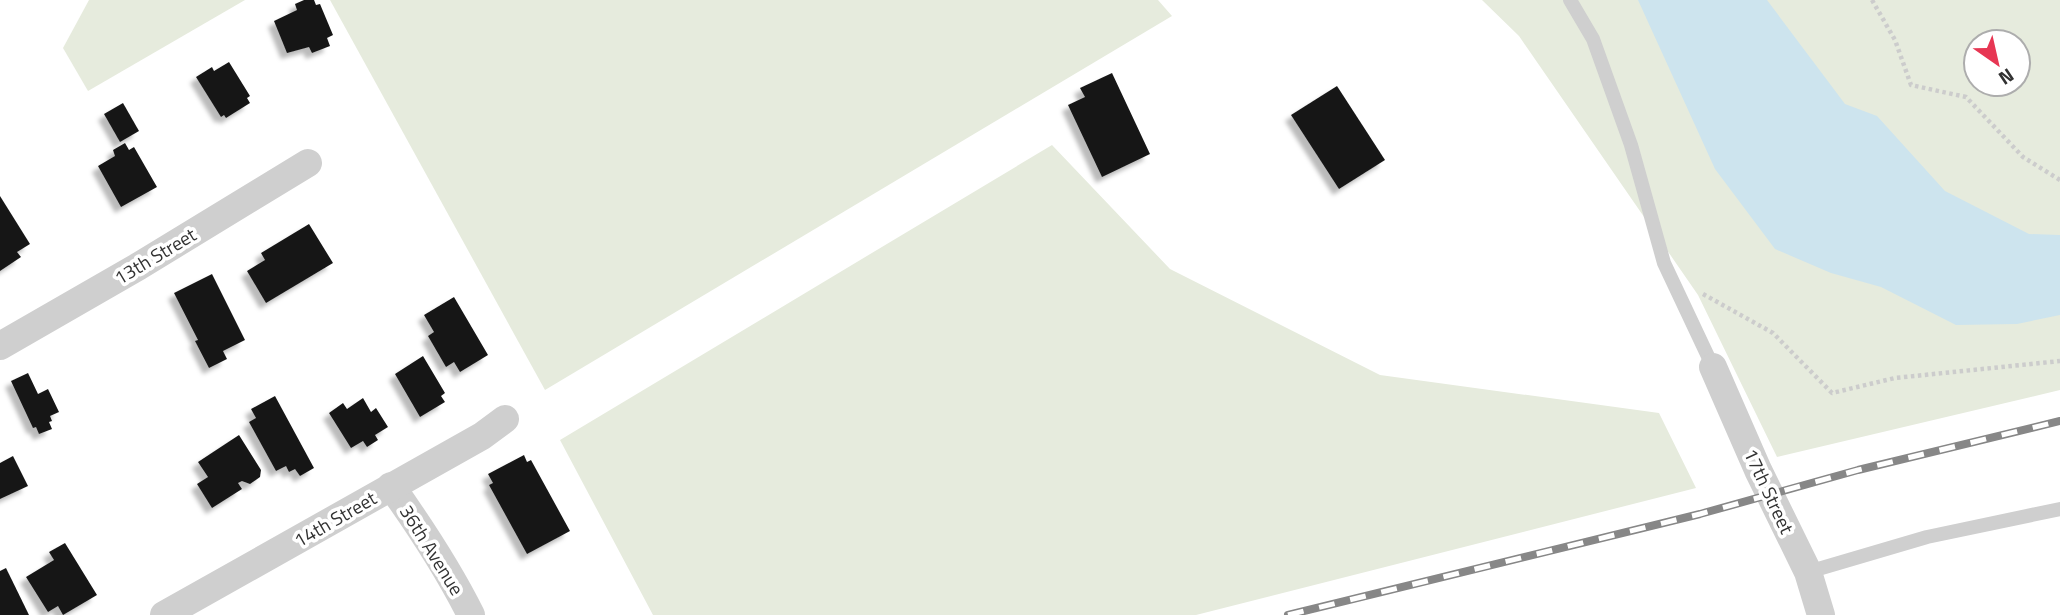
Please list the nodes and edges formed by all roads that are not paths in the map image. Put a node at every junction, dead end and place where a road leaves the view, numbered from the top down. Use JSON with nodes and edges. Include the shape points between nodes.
{"nodes":[{"id":1,"x":1570,"y":0,"type":"edge"},
{"id":2,"x":308,"y":163,"type":"dead end"},
{"id":3,"x":0,"y":346,"type":"edge"},
{"id":4,"x":1713,"y":367,"type":"joint"},
{"id":5,"x":505,"y":419,"type":"dead end"},
{"id":6,"x":391,"y":486,"type":"junction"},
{"id":7,"x":2060,"y":509,"type":"edge"},
{"id":8,"x":1808,"y":572,"type":"junction"},
{"id":9,"x":164,"y":615,"type":"edge"},
{"id":10,"x":471,"y":615,"type":"edge"},
{"id":11,"x":1821,"y":615,"type":"edge"}],
"edges":[{"from":1,"to":4,"type":"lane","via":[[1593,39],[1631,145],[1664,263]]},
{"from":2,"to":3,"type":"street","name":"13th Street"},
{"from":4,"to":8,"type":"street","name":"17th Street"},
{"from":5,"to":6,"type":"street","name":"14th Street"},
{"from":6,"to":9,"type":"street","name":"14th Street"},
{"from":6,"to":10,"type":"street","name":"36th Avenue","via":[[444,564]]},
{"from":7,"to":8,"type":"lane","via":[[1927,537]]},
{"from":8,"to":11,"type":"street","name":"17th Street"}]}
